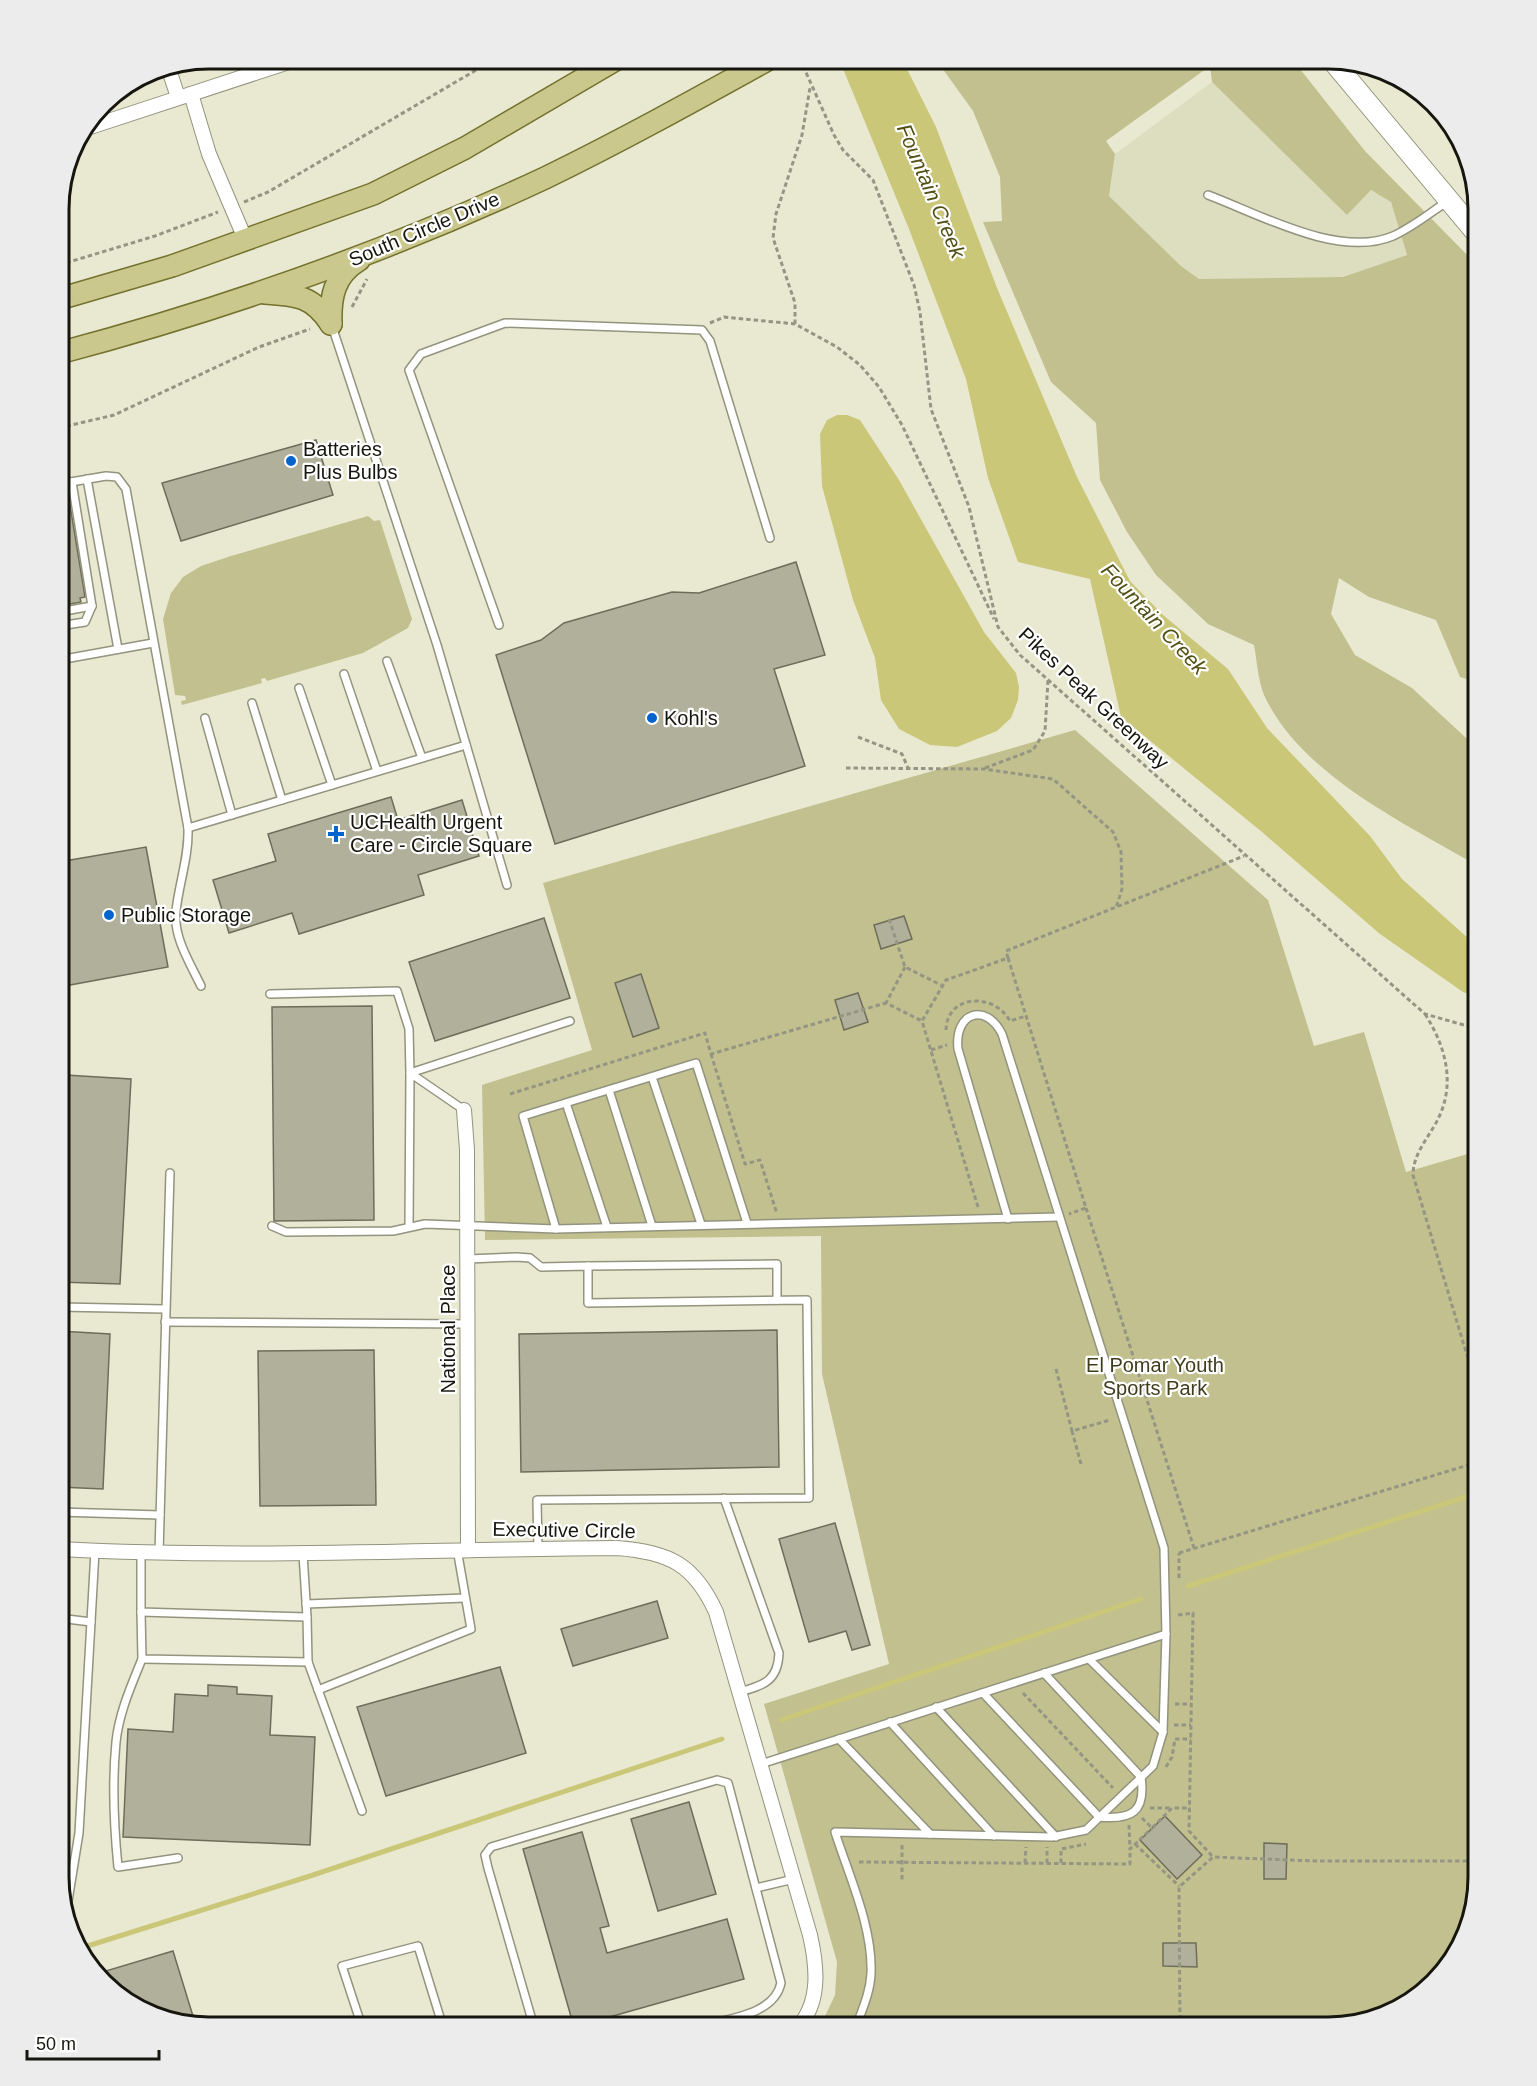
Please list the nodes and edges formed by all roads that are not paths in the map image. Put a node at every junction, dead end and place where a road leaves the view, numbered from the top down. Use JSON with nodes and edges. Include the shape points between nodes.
{"nodes":[{"id":1,"x":265,"y":69,"type":"edge"},
{"id":2,"x":599,"y":69,"type":"edge"},
{"id":3,"x":751,"y":69,"type":"edge"},
{"id":4,"x":1340,"y":69,"type":"edge"},
{"id":5,"x":172,"y":74,"type":"edge"},
{"id":6,"x":184,"y":96,"type":"junction"},
{"id":7,"x":98,"y":124,"type":"edge"},
{"id":8,"x":1208,"y":195,"type":"dead end"},
{"id":9,"x":1450,"y":199,"type":"junction"},
{"id":10,"x":1468,"y":221,"type":"edge"},
{"id":11,"x":246,"y":241,"type":"junction"},
{"id":12,"x":375,"y":251,"type":"junction"},
{"id":13,"x":259,"y":293,"type":"junction"},
{"id":14,"x":69,"y":296,"type":"edge"},
{"id":15,"x":325,"y":325,"type":"junction"},
{"id":16,"x":69,"y":350,"type":"edge"},
{"id":17,"x":87,"y":479,"type":"junction"},
{"id":18,"x":69,"y":482,"type":"edge"},
{"id":19,"x":72,"y":482,"type":"junction"},
{"id":20,"x":771,"y":538,"type":"dead end"},
{"id":21,"x":93,"y":606,"type":"junction"},
{"id":22,"x":69,"y":610,"type":"edge"},
{"id":23,"x":69,"y":624,"type":"edge"},
{"id":24,"x":499,"y":625,"type":"dead end"},
{"id":25,"x":153,"y":643,"type":"junction"},
{"id":26,"x":118,"y":650,"type":"junction"},
{"id":27,"x":69,"y":658,"type":"edge"},
{"id":28,"x":387,"y":661,"type":"dead end"},
{"id":29,"x":344,"y":674,"type":"dead end"},
{"id":30,"x":298,"y":688,"type":"dead end"},
{"id":31,"x":252,"y":703,"type":"dead end"},
{"id":32,"x":205,"y":718,"type":"dead end"},
{"id":33,"x":466,"y":745,"type":"junction"},
{"id":34,"x":422,"y":758,"type":"junction"},
{"id":35,"x":377,"y":771,"type":"junction"},
{"id":36,"x":332,"y":785,"type":"junction"},
{"id":37,"x":282,"y":800,"type":"junction"},
{"id":38,"x":232,"y":815,"type":"junction"},
{"id":39,"x":188,"y":828,"type":"junction"},
{"id":40,"x":507,"y":885,"type":"dead end"},
{"id":41,"x":201,"y":986,"type":"dead end"},
{"id":42,"x":270,"y":994,"type":"dead end"},
{"id":43,"x":570,"y":1021,"type":"dead end"},
{"id":44,"x":410,"y":1073,"type":"junction"},
{"id":45,"x":652,"y":1077,"type":"junction"},
{"id":46,"x":609,"y":1090,"type":"junction"},
{"id":47,"x":566,"y":1103,"type":"junction"},
{"id":48,"x":464,"y":1110,"type":"joint"},
{"id":49,"x":170,"y":1173,"type":"dead end"},
{"id":50,"x":1059,"y":1217,"type":"junction"},
{"id":51,"x":1008,"y":1219,"type":"junction"},
{"id":52,"x":747,"y":1223,"type":"junction"},
{"id":53,"x":701,"y":1224,"type":"junction"},
{"id":54,"x":272,"y":1226,"type":"dead end"},
{"id":55,"x":652,"y":1226,"type":"junction"},
{"id":56,"x":410,"y":1227,"type":"junction"},
{"id":57,"x":467,"y":1227,"type":"junction"},
{"id":58,"x":607,"y":1227,"type":"junction"},
{"id":59,"x":556,"y":1229,"type":"junction"},
{"id":60,"x":468,"y":1259,"type":"junction"},
{"id":61,"x":588,"y":1266,"type":"junction"},
{"id":62,"x":777,"y":1300,"type":"junction"},
{"id":63,"x":69,"y":1307,"type":"edge"},
{"id":64,"x":165,"y":1309,"type":"junction"},
{"id":65,"x":165,"y":1322,"type":"junction"},
{"id":66,"x":468,"y":1324,"type":"junction"},
{"id":67,"x":724,"y":1498,"type":"junction"},
{"id":68,"x":69,"y":1512,"type":"edge"},
{"id":69,"x":160,"y":1515,"type":"junction"},
{"id":70,"x":463,"y":1549,"type":"junction"},
{"id":71,"x":538,"y":1549,"type":"junction"},
{"id":72,"x":69,"y":1550,"type":"edge"},
{"id":73,"x":95,"y":1551,"type":"junction"},
{"id":74,"x":141,"y":1553,"type":"junction"},
{"id":75,"x":159,"y":1553,"type":"junction"},
{"id":76,"x":303,"y":1554,"type":"junction"},
{"id":77,"x":465,"y":1598,"type":"junction"},
{"id":78,"x":306,"y":1604,"type":"junction"},
{"id":79,"x":141,"y":1612,"type":"junction"},
{"id":80,"x":307,"y":1617,"type":"junction"},
{"id":81,"x":69,"y":1619,"type":"edge"},
{"id":82,"x":91,"y":1622,"type":"junction"},
{"id":83,"x":1166,"y":1634,"type":"junction"},
{"id":84,"x":142,"y":1659,"type":"junction"},
{"id":85,"x":1089,"y":1659,"type":"junction"},
{"id":86,"x":308,"y":1662,"type":"junction"},
{"id":87,"x":1044,"y":1673,"type":"junction"},
{"id":88,"x":318,"y":1690,"type":"junction"},
{"id":89,"x":740,"y":1692,"type":"junction"},
{"id":90,"x":983,"y":1693,"type":"junction"},
{"id":91,"x":936,"y":1707,"type":"junction"},
{"id":92,"x":890,"y":1722,"type":"junction"},
{"id":93,"x":1163,"y":1729,"type":"junction"},
{"id":94,"x":839,"y":1738,"type":"junction"},
{"id":95,"x":761,"y":1764,"type":"junction"},
{"id":96,"x":1141,"y":1777,"type":"junction"},
{"id":97,"x":362,"y":1811,"type":"dead end"},
{"id":98,"x":1099,"y":1817,"type":"junction"},
{"id":99,"x":930,"y":1834,"type":"junction"},
{"id":100,"x":994,"y":1836,"type":"junction"},
{"id":101,"x":1056,"y":1837,"type":"junction"},
{"id":102,"x":178,"y":1858,"type":"dead end"},
{"id":103,"x":794,"y":1879,"type":"junction"},
{"id":104,"x":756,"y":1888,"type":"junction"},
{"id":105,"x":70,"y":1890,"type":"edge"},
{"id":106,"x":359,"y":2017,"type":"edge"},
{"id":107,"x":440,"y":2017,"type":"edge"},
{"id":108,"x":531,"y":2017,"type":"edge"},
{"id":109,"x":731,"y":2017,"type":"edge"},
{"id":110,"x":807,"y":2017,"type":"edge"},
{"id":111,"x":860,"y":2017,"type":"edge"}],
"edges":[{"from":1,"to":6,"type":"street"},
{"from":2,"to":11,"type":"main road","via":[[373,194]]},
{"from":3,"to":12,"type":"main road","name":"South Circle Drive","via":[[544,178]]},
{"from":4,"to":9,"type":"street"},
{"from":5,"to":6,"type":"street"},
{"from":6,"to":7,"type":"street"},
{"from":6,"to":11,"type":"street"},
{"from":8,"to":9,"type":"lane","via":[[1318,237],[1346,242],[1373,242],[1394,236]]},
{"from":9,"to":10,"type":"street"},
{"from":11,"to":14,"type":"main road"},
{"from":12,"to":13,"type":"main road","name":"South Circle Drive"},
{"from":12,"to":15,"type":"main road","via":[[350,266],[339,279]]},
{"from":13,"to":15,"type":"main road","via":[[285,294],[312,302],[321,309]]},
{"from":13,"to":16,"type":"main road","name":"South Circle Drive"},
{"from":15,"to":33,"type":"lane","via":[[437,645]]},
{"from":17,"to":19,"type":"lane"},
{"from":17,"to":25,"type":"lane","via":[[117,477],[126,489]]},
{"from":17,"to":26,"type":"lane"},
{"from":18,"to":19,"type":"lane"},
{"from":19,"to":21,"type":"lane"},
{"from":20,"to":24,"type":"lane","via":[[710,341],[702,330],[505,323],[421,354],[409,370]]},
{"from":21,"to":22,"type":"lane"},
{"from":21,"to":23,"type":"lane","via":[[85,622]]},
{"from":25,"to":26,"type":"lane"},
{"from":25,"to":39,"type":"lane"},
{"from":26,"to":27,"type":"lane"},
{"from":28,"to":34,"type":"lane"},
{"from":29,"to":35,"type":"lane"},
{"from":30,"to":36,"type":"lane"},
{"from":31,"to":37,"type":"lane"},
{"from":32,"to":38,"type":"lane"},
{"from":33,"to":34,"type":"lane"},
{"from":33,"to":40,"type":"lane"},
{"from":34,"to":35,"type":"lane"},
{"from":35,"to":36,"type":"lane"},
{"from":36,"to":37,"type":"lane"},
{"from":37,"to":38,"type":"lane"},
{"from":38,"to":39,"type":"lane"},
{"from":39,"to":41,"type":"lane","via":[[176,913],[179,937]]},
{"from":42,"to":44,"type":"lane","via":[[397,991],[409,1029]]},
{"from":43,"to":44,"type":"lane"},
{"from":44,"to":48,"type":"lane"},
{"from":44,"to":56,"type":"lane"},
{"from":45,"to":46,"type":"lane"},
{"from":45,"to":52,"type":"lane","via":[[696,1063]]},
{"from":45,"to":53,"type":"lane"},
{"from":46,"to":47,"type":"lane"},
{"from":46,"to":55,"type":"lane"},
{"from":47,"to":58,"type":"lane"},
{"from":47,"to":59,"type":"lane","via":[[523,1116]]},
{"from":48,"to":57,"type":"street","name":"National Place"},
{"from":49,"to":64,"type":"lane"},
{"from":50,"to":51,"type":"lane"},
{"from":50,"to":51,"type":"lane","via":[[1002,1034],[989,1019],[971,1016],[958,1029],[958,1049]]},
{"from":50,"to":83,"type":"lane","via":[[1164,1548]]},
{"from":51,"to":52,"type":"lane"},
{"from":52,"to":53,"type":"lane"},
{"from":53,"to":55,"type":"lane"},
{"from":54,"to":56,"type":"lane","via":[[286,1232],[393,1231]]},
{"from":55,"to":58,"type":"lane"},
{"from":56,"to":57,"type":"lane"},
{"from":57,"to":59,"type":"lane"},
{"from":57,"to":60,"type":"street","name":"National Place"},
{"from":58,"to":59,"type":"lane"},
{"from":60,"to":61,"type":"lane","via":[[517,1257],[530,1258],[541,1268]]},
{"from":60,"to":66,"type":"street","name":"National Place"},
{"from":61,"to":62,"type":"lane","via":[[777,1264]]},
{"from":61,"to":62,"type":"lane","via":[[588,1304]]},
{"from":62,"to":67,"type":"lane","via":[[807,1300],[809,1498]]},
{"from":63,"to":64,"type":"lane"},
{"from":64,"to":65,"type":"lane"},
{"from":65,"to":66,"type":"lane"},
{"from":65,"to":69,"type":"lane"},
{"from":66,"to":70,"type":"street","name":"National Place"},
{"from":67,"to":71,"type":"lane","via":[[537,1500]]},
{"from":67,"to":89,"type":"lane","via":[[779,1653],[779,1665],[767,1684]]},
{"from":68,"to":69,"type":"lane"},
{"from":69,"to":75,"type":"lane"},
{"from":70,"to":71,"type":"street","name":"Executive Circle"},
{"from":70,"to":76,"type":"street","name":"Executive Circle"},
{"from":70,"to":77,"type":"lane"},
{"from":71,"to":89,"type":"street","name":"Executive Circle","via":[[640,1550],[672,1560],[685,1569],[697,1578],[716,1612]]},
{"from":72,"to":73,"type":"street","name":"Executive Circle"},
{"from":73,"to":74,"type":"street","name":"Executive Circle"},
{"from":73,"to":82,"type":"lane"},
{"from":74,"to":75,"type":"street","name":"Executive Circle"},
{"from":74,"to":79,"type":"lane"},
{"from":75,"to":76,"type":"street","name":"Executive Circle"},
{"from":76,"to":78,"type":"lane"},
{"from":77,"to":78,"type":"lane"},
{"from":77,"to":88,"type":"lane","via":[[471,1629]]},
{"from":78,"to":80,"type":"lane"},
{"from":79,"to":80,"type":"lane"},
{"from":79,"to":84,"type":"lane"},
{"from":80,"to":86,"type":"lane"},
{"from":81,"to":82,"type":"lane"},
{"from":82,"to":105,"type":"lane","via":[[79,1833]]},
{"from":83,"to":85,"type":"lane"},
{"from":83,"to":93,"type":"lane"},
{"from":84,"to":86,"type":"lane"},
{"from":84,"to":102,"type":"lane","via":[[123,1707],[116,1742],[118,1868]]},
{"from":85,"to":87,"type":"lane"},
{"from":85,"to":93,"type":"lane"},
{"from":86,"to":88,"type":"lane"},
{"from":87,"to":90,"type":"lane"},
{"from":87,"to":96,"type":"lane"},
{"from":88,"to":97,"type":"lane"},
{"from":89,"to":95,"type":"street","name":"Executive Circle"},
{"from":90,"to":91,"type":"lane"},
{"from":90,"to":98,"type":"lane"},
{"from":91,"to":92,"type":"lane"},
{"from":91,"to":101,"type":"lane"},
{"from":92,"to":94,"type":"lane"},
{"from":92,"to":100,"type":"lane"},
{"from":93,"to":96,"type":"lane","via":[[1153,1766]]},
{"from":94,"to":95,"type":"lane"},
{"from":94,"to":99,"type":"lane"},
{"from":95,"to":103,"type":"street","name":"Executive Circle"},
{"from":96,"to":98,"type":"lane"},
{"from":96,"to":98,"type":"lane","via":[[1142,1799],[1135,1811],[1127,1817]]},
{"from":98,"to":101,"type":"lane","via":[[1086,1830]]},
{"from":99,"to":100,"type":"lane"},
{"from":99,"to":111,"type":"lane","via":[[834,1832],[863,1919],[871,1974]]},
{"from":100,"to":101,"type":"lane"},
{"from":103,"to":104,"type":"lane"},
{"from":103,"to":110,"type":"street","name":"Executive Circle","via":[[810,1935],[816,1980]]},
{"from":104,"to":108,"type":"lane","via":[[728,1783],[717,1780],[491,1847],[485,1855],[488,1868]]},
{"from":104,"to":109,"type":"lane","via":[[781,1983],[778,1995],[762,2008]]},
{"from":106,"to":107,"type":"lane","via":[[342,1966],[418,1946]]}]}
